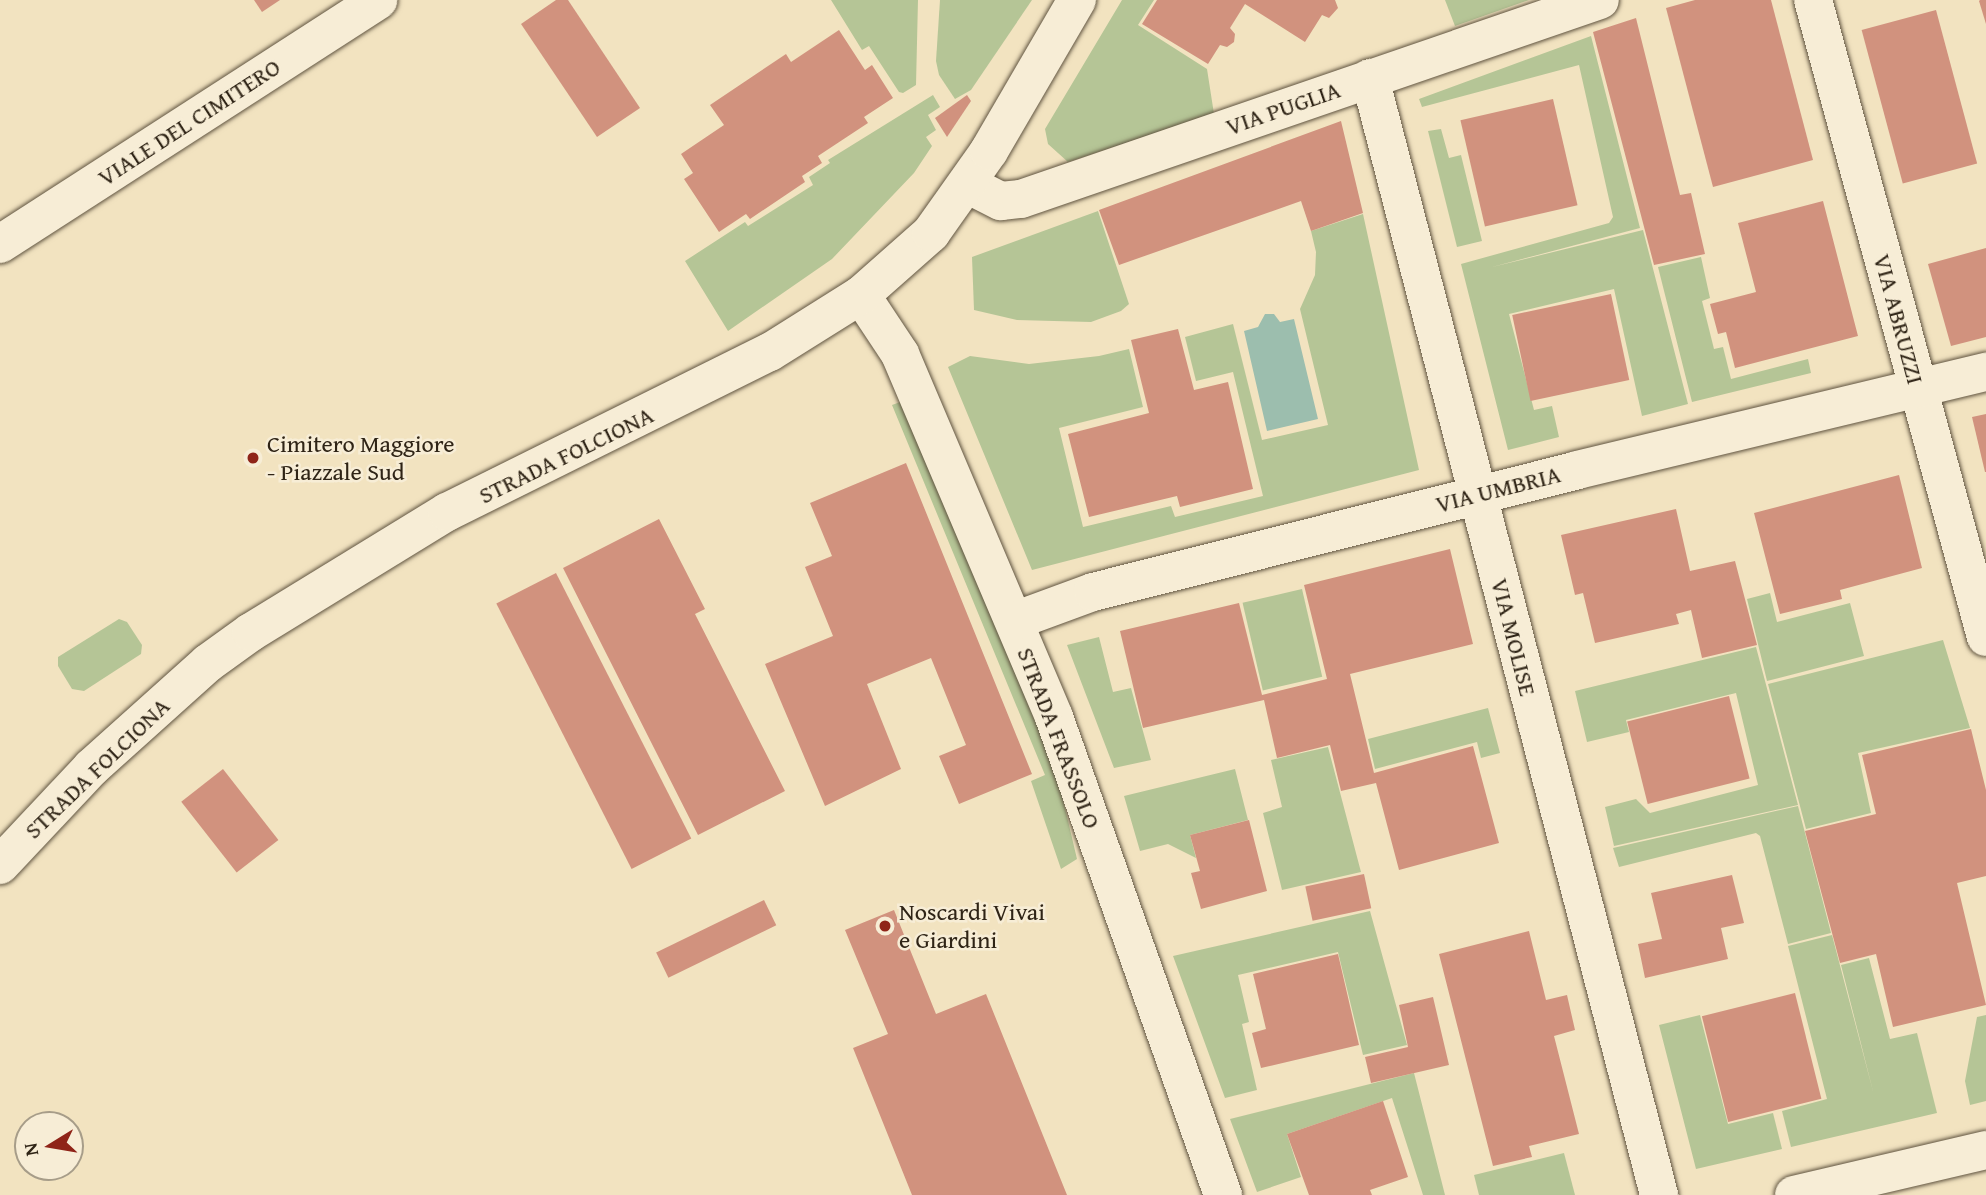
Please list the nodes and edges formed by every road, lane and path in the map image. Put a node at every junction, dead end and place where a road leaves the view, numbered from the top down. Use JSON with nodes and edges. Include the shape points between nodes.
{"nodes":[{"id":1,"x":377,"y":0,"type":"edge"},
{"id":2,"x":1077,"y":0,"type":"edge"},
{"id":3,"x":1600,"y":0,"type":"edge"},
{"id":4,"x":1813,"y":0,"type":"edge"},
{"id":5,"x":1370,"y":78,"type":"junction"},
{"id":6,"x":967,"y":184,"type":"junction"},
{"id":7,"x":0,"y":244,"type":"edge"},
{"id":8,"x":861,"y":295,"type":"junction"},
{"id":9,"x":1986,"y":372,"type":"edge"},
{"id":10,"x":1918,"y":388,"type":"junction"},
{"id":11,"x":1478,"y":494,"type":"junction"},
{"id":12,"x":1014,"y":621,"type":"junction"},
{"id":13,"x":1986,"y":638,"type":"edge"},
{"id":14,"x":0,"y":865,"type":"edge"},
{"id":15,"x":1986,"y":1150,"type":"edge"},
{"id":16,"x":1223,"y":1195,"type":"edge"},
{"id":17,"x":1660,"y":1195,"type":"edge"},
{"id":18,"x":1794,"y":1195,"type":"edge"}],
"edges":[{"from":1,"to":7,"type":"street","name":"VIALE DEL CIMITERO"},
{"from":2,"to":6,"type":"street","name":"STRADA FOLCIONA"},
{"from":3,"to":5,"type":"street","name":"VIA PUGLIA"},
{"from":4,"to":10,"type":"street","name":"VIA ABRUZZI"},
{"from":5,"to":6,"type":"street","name":"VIA PUGLIA","via":[[1021,199],[1001,201]]},
{"from":5,"to":11,"type":"street","name":"VIA MOLISE"},
{"from":6,"to":8,"type":"street","name":"STRADA FOLCIONA","via":[[931,233]]},
{"from":8,"to":12,"type":"street","name":"STRADA FRASSOLO","via":[[900,354]]},
{"from":8,"to":14,"type":"street","name":"STRADA FOLCIONA","via":[[771,352],[447,512],[251,632],[208,663],[91,768]]},
{"from":9,"to":10,"type":"street","name":"VIA UMBRIA"},
{"from":10,"to":11,"type":"street","name":"VIA UMBRIA"},
{"from":10,"to":13,"type":"street","name":"VIA ABRUZZI"},
{"from":11,"to":12,"type":"street","name":"VIA UMBRIA","via":[[1093,592]]},
{"from":11,"to":17,"type":"street","name":"VIA MOLISE"},
{"from":12,"to":16,"type":"street","name":"STRADA FRASSOLO","via":[[1058,729]]},
{"from":15,"to":18,"type":"street"}]}
